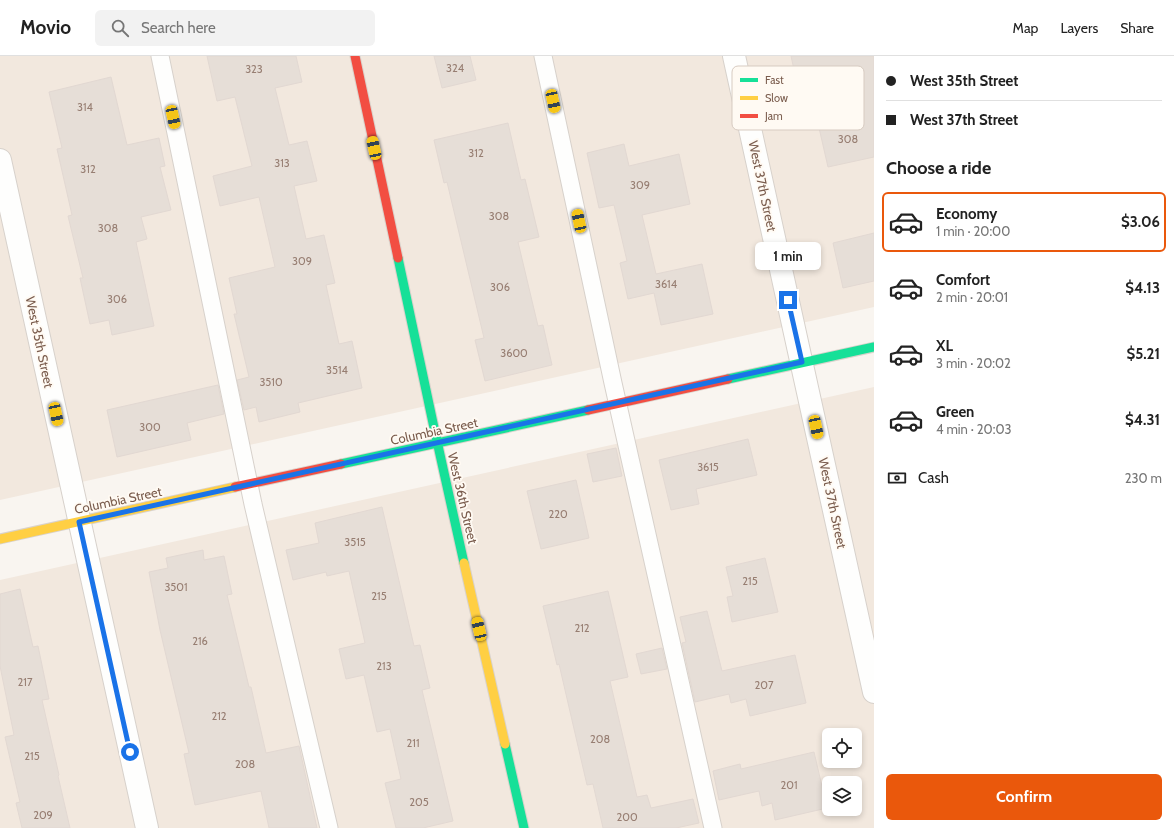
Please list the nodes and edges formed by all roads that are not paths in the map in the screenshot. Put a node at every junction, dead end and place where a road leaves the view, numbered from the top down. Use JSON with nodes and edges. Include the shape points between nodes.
{"nodes":[{"id":1,"x":160,"y":56,"type":"edge"},
{"id":2,"x":355,"y":56,"type":"edge"},
{"id":3,"x":543,"y":56,"type":"edge"},
{"id":4,"x":734,"y":56,"type":"edge"},
{"id":5,"x":736,"y":66,"type":"edge"},
{"id":6,"x":750,"y":130,"type":"edge"},
{"id":7,"x":0,"y":160,"type":"edge"},
{"id":8,"x":874,"y":347,"type":"edge"},
{"id":9,"x":802,"y":362,"type":"junction"},
{"id":10,"x":618,"y":404,"type":"junction"},
{"id":11,"x":437,"y":444,"type":"junction"},
{"id":12,"x":249,"y":484,"type":"junction"},
{"id":13,"x":79,"y":522,"type":"junction"},
{"id":14,"x":0,"y":540,"type":"edge"},
{"id":15,"x":874,"y":692,"type":"edge"},
{"id":16,"x":147,"y":828,"type":"edge"},
{"id":17,"x":329,"y":828,"type":"edge"},
{"id":18,"x":524,"y":828,"type":"edge"},
{"id":19,"x":713,"y":828,"type":"edge"}],
"edges":[{"from":1,"to":12,"type":"lane"},
{"from":2,"to":11,"type":"street","name":"West 36th Street"},
{"from":3,"to":10,"type":"lane"},
{"from":4,"to":5,"type":"street","name":"West 37th Street"},
{"from":6,"to":9,"type":"street","name":"West 37th Street"},
{"from":7,"to":13,"type":"street","name":"West 35th Street"},
{"from":8,"to":9,"type":"street","name":"Columbia Street"},
{"from":9,"to":10,"type":"street","name":"Columbia Street"},
{"from":9,"to":15,"type":"street","name":"West 37th Street"},
{"from":10,"to":11,"type":"street","name":"Columbia Street"},
{"from":10,"to":19,"type":"lane"},
{"from":11,"to":12,"type":"street","name":"Columbia Street"},
{"from":11,"to":18,"type":"street","name":"West 36th Street"},
{"from":12,"to":13,"type":"street","name":"Columbia Street"},
{"from":12,"to":17,"type":"lane"},
{"from":13,"to":14,"type":"street","name":"Columbia Street"},
{"from":13,"to":16,"type":"street","name":"West 35th Street"}]}
